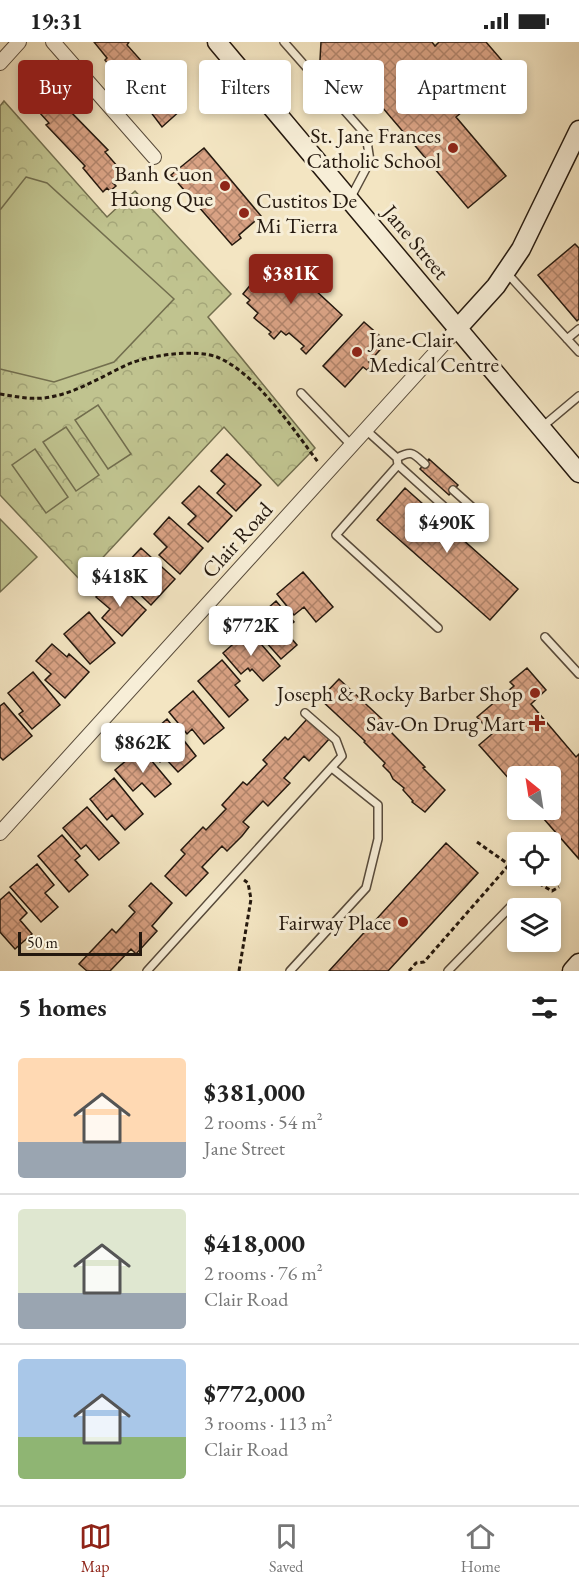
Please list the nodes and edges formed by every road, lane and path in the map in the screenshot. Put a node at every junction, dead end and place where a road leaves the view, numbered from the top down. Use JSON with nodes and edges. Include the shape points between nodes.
{"nodes":[{"id":1,"x":19,"y":42,"type":"edge"},
{"id":2,"x":53,"y":42,"type":"edge"},
{"id":3,"x":217,"y":42,"type":"edge"},
{"id":4,"x":284,"y":42,"type":"edge"},
{"id":5,"x":0,"y":63,"type":"edge"},
{"id":6,"x":579,"y":130,"type":"edge"},
{"id":7,"x":154,"y":158,"type":"dead end"},
{"id":8,"x":349,"y":200,"type":"junction"},
{"id":9,"x":506,"y":272,"type":"junction"},
{"id":10,"x":457,"y":329,"type":"junction"},
{"id":11,"x":579,"y":329,"type":"edge"},
{"id":12,"x":567,"y":339,"type":"junction"},
{"id":13,"x":579,"y":352,"type":"edge"},
{"id":14,"x":301,"y":393,"type":"dead end"},
{"id":15,"x":0,"y":394,"type":"edge"},
{"id":16,"x":579,"y":396,"type":"edge"},
{"id":17,"x":541,"y":428,"type":"junction"},
{"id":18,"x":366,"y":430,"type":"junction"},
{"id":19,"x":352,"y":446,"type":"junction"},
{"id":20,"x":397,"y":462,"type":"junction"},
{"id":21,"x":425,"y":464,"type":"dead end"},
{"id":22,"x":327,"y":473,"type":"junction"},
{"id":23,"x":579,"y":473,"type":"edge"},
{"id":24,"x":453,"y":490,"type":"dead end"},
{"id":25,"x":438,"y":628,"type":"dead end"},
{"id":26,"x":545,"y":637,"type":"dead end"},
{"id":27,"x":579,"y":674,"type":"edge"},
{"id":28,"x":305,"y":713,"type":"dead end"},
{"id":29,"x":332,"y":768,"type":"junction"},
{"id":30,"x":0,"y":832,"type":"edge"},
{"id":31,"x":477,"y":842,"type":"dead end"},
{"id":32,"x":507,"y":865,"type":"edge"},
{"id":33,"x":507,"y":867,"type":"edge"},
{"id":34,"x":236,"y":873,"type":"junction"},
{"id":35,"x":543,"y":886,"type":"edge"},
{"id":36,"x":559,"y":888,"type":"dead end"},
{"id":37,"x":507,"y":910,"type":"edge"},
{"id":38,"x":579,"y":963,"type":"edge"},
{"id":39,"x":147,"y":971,"type":"edge"},
{"id":40,"x":239,"y":971,"type":"edge"},
{"id":41,"x":290,"y":971,"type":"edge"},
{"id":42,"x":409,"y":971,"type":"edge"},
{"id":43,"x":448,"y":971,"type":"edge"},
{"id":44,"x":572,"y":971,"type":"edge"}],
"edges":[{"from":1,"to":5,"type":"street"},
{"from":2,"to":7,"type":"street"},
{"from":3,"to":8,"type":"main road","name":"Jane Street"},
{"from":4,"to":8,"type":"lane","via":[[366,135],[370,161]]},
{"from":6,"to":9,"type":"main road","via":[[532,228]]},
{"from":8,"to":10,"type":"main road","name":"Jane Street"},
{"from":9,"to":10,"type":"main road"},
{"from":9,"to":12,"type":"lane"},
{"from":10,"to":17,"type":"main road","name":"Jane Street"},
{"from":10,"to":18,"type":"street","name":"Clair Road"},
{"from":11,"to":12,"type":"lane"},
{"from":12,"to":13,"type":"lane"},
{"from":14,"to":19,"type":"lane"},
{"from":15,"to":22,"type":"path","via":[[54,397],[133,363],[175,353],[216,357],[240,370],[269,399]]},
{"from":16,"to":17,"type":"lane"},
{"from":17,"to":23,"type":"main road","name":"Jane Street"},
{"from":18,"to":19,"type":"street","name":"Clair Road"},
{"from":18,"to":20,"type":"lane"},
{"from":19,"to":22,"type":"street","name":"Clair Road"},
{"from":20,"to":21,"type":"lane","via":[[410,453]]},
{"from":20,"to":24,"type":"lane","via":[[460,521],[472,507]]},
{"from":20,"to":25,"type":"lane","via":[[336,535]]},
{"from":22,"to":30,"type":"street","name":"Clair Road"},
{"from":26,"to":27,"type":"lane"},
{"from":28,"to":29,"type":"lane","via":[[336,740],[342,756]]},
{"from":29,"to":34,"type":"lane"},
{"from":29,"to":41,"type":"lane","via":[[378,805],[378,839],[366,888]]},
{"from":31,"to":32,"type":"path"},
{"from":33,"to":42,"type":"path","via":[[424,962],[416,963]]},
{"from":34,"to":39,"type":"lane"},
{"from":34,"to":40,"type":"path","via":[[248,883],[251,899]]},
{"from":35,"to":36,"type":"path","via":[[552,891]]},
{"from":37,"to":43,"type":"lane"},
{"from":38,"to":44,"type":"main road"}]}
